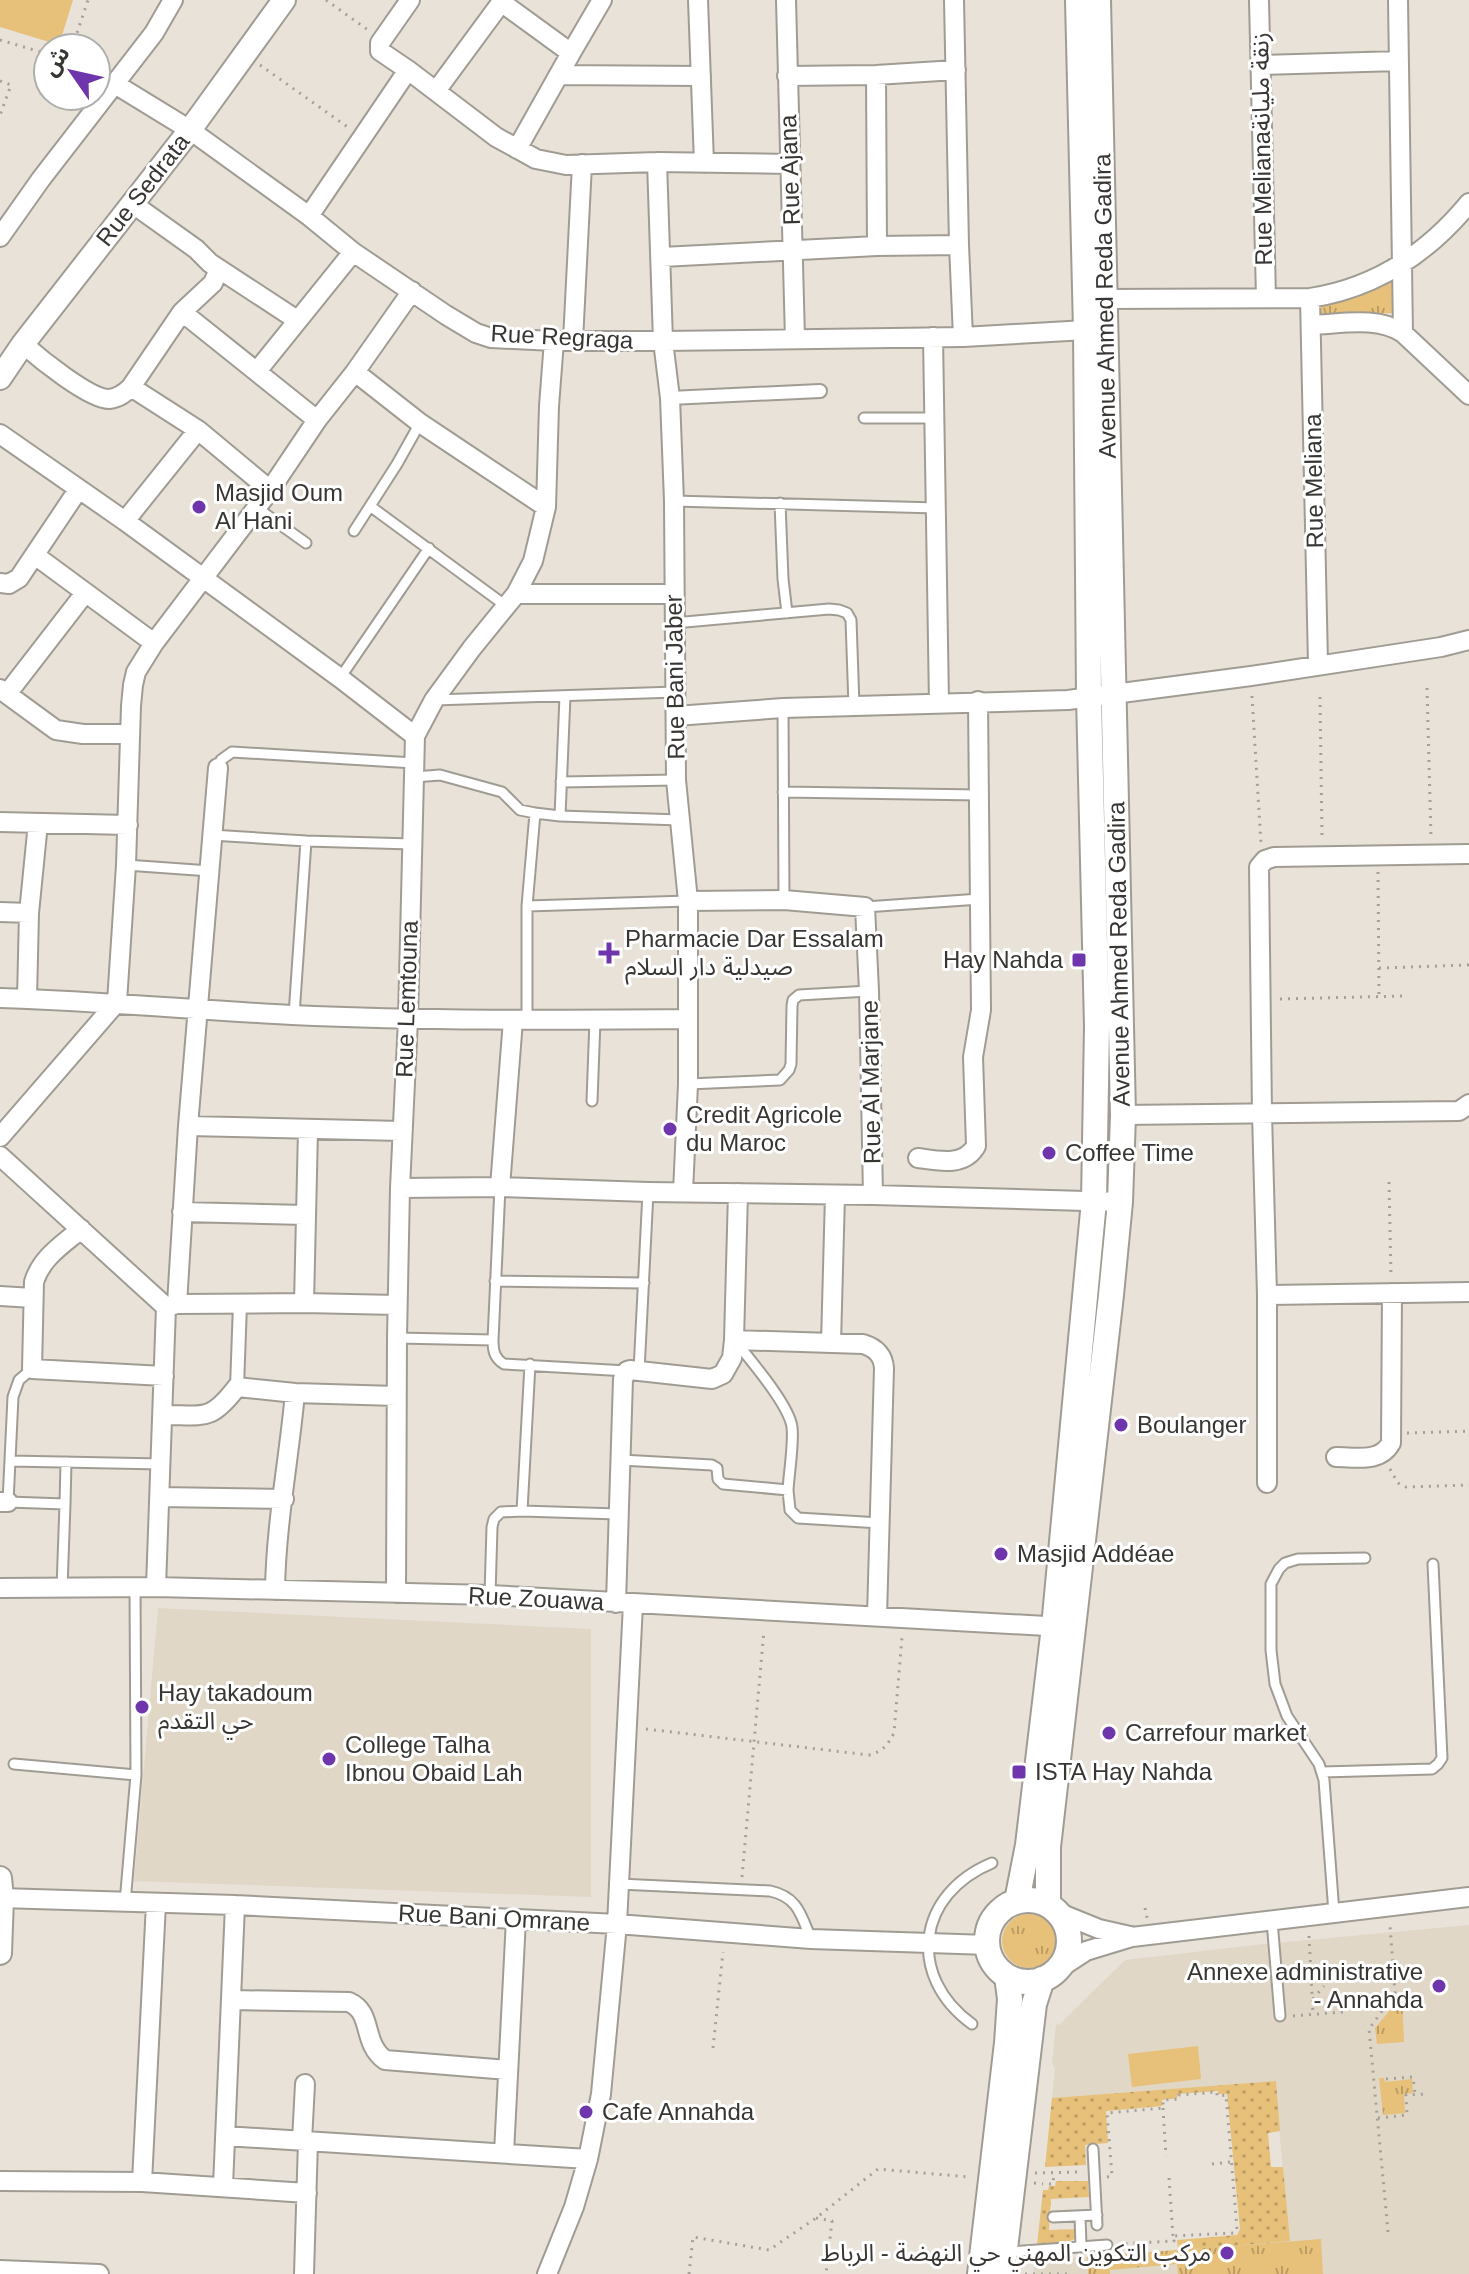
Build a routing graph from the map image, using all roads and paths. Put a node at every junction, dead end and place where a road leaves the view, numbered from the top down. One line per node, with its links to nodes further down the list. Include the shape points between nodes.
1 (88, 0): 16 (path)
2 (173, 0): 32 (street)
3 (265, 0): 17 (street)
4 (284, 0): 17 (street, Rue Sedrata)
5 (326, 0): 19 (path)
6 (410, 0): 19 (street)
7 (602, 0): 21 (street)
8 (698, 0): 29 (street)
9 (786, 0): 30 (street, Rue Ajana)
10 (954, 0): 26 (street)
11 (1078, 0): 60 (main road, Avenue Ahmed Reda Gadira)
12 (1098, 0): 56 (main road, Avenue Ahmed Reda Gadira)
13 (1259, 0): 23 (street, Rue Melianaزنقة مليانة)
14 (1398, 0): 22 (street)
15 (502, 1): 21 (street); 33 (street)
16 (77, 32)
17 (261, 32): 35 (street, Rue Sedrata)
18 (0, 40): 20 (path)
19 (382, 40): 25 (street, via 380,51)
20 (32, 49)
21 (571, 53): 27 (street)
22 (1399, 61): 23 (street); 51 (street)
23 (1261, 65): 54 (street, Rue Melianaزنقة مليانة)
24 (261, 66): 36 (path)
25 (408, 70): 33 (street); 36 (street)
26 (956, 70): 28 (street); 46 (street)
27 (559, 75): 29 (street); 37 (street)
28 (876, 75): 30 (street); 47 (street)
29 (701, 76): 39 (street)
30 (787, 76): 41 (street, Rue Ajana)
31 (0, 81): 34 (path, via 11,85)
32 (115, 84): 35 (street, Rue Regraga); 45 (street)
33 (436, 91): 37 (street)
34 (0, 115)
35 (190, 130): 43 (street, Rue Sedrata); 44 (street, Rue Regraga)
36 (362, 137): 44 (street)
37 (517, 149): 40 (street, via 536,159)
38 (657, 162): 39 (street); 40 (street); 50 (street, Rue Bani Jaber)
39 (704, 163): 41 (street)
40 (582, 164): 66 (street)
41 (790, 164): 48 (street, Rue Ajana)
42 (1469, 203): 51 (street)
43 (133, 204): 52 (street); 68 (street, Rue Sedrata)
44 (309, 216): 49 (street, Rue Regraga)
45 (0, 237)
46 (959, 245): 47 (street); 63 (street)
47 (877, 246): 48 (street)
48 (793, 251): 50 (street); 64 (street, Rue Ajana)
49 (353, 252): 53 (street, Rue Regraga); 58 (street)
50 (662, 257): 67 (street, Rue Bani Jaber)
51 (1403, 264): 55 (street, via 1355,289); 61 (street)
52 (219, 269): 57 (street, via 213,283); 58 (street)
53 (412, 291): 65 (street, Rue Regraga, via 476,333); 70 (street)
54 (1266, 298): 55 (street); 56 (street)
55 (1310, 298): 59 (street, Rue Meliana)
56 (1105, 299): 110 (main road, Avenue Ahmed Reda Gadira)
57 (182, 312): 69 (street); 72 (street)
58 (297, 320): 69 (street)
59 (1311, 325): 61 (street, via 1378,323); 104 (street, Rue Meliana)
60 (1086, 330): 63 (street, Rue Regraga); 112 (main road, Avenue Ahmed Reda Gadira)
61 (1403, 333): 74 (street)
62 (933, 337): 63 (street, Rue Regraga); 64 (street, Rue Regraga); 77 (street)
63 (963, 337)
64 (795, 339): 67 (street, Rue Regraga)
65 (554, 341): 66 (street, Rue Regraga); 87 (street, Rue Lemtouna)
66 (573, 341): 67 (street, Rue Regraga)
67 (663, 341): 75 (street, Rue Bani Jaber)
68 (23, 344): 71 (street, Rue Sedrata); 72 (street, via 99,397 122,396)
69 (257, 371): 78 (street)
70 (355, 372): 78 (street); 79 (street)
71 (0, 378)
72 (131, 387): 80 (street)
73 (820, 391): 75 (street)
74 (1469, 395)
75 (670, 398): 84 (street, Rue Bani Jaber)
76 (864, 418): 77 (lane)
77 (935, 418): 89 (street)
78 (317, 420): 83 (street)
79 (420, 423): 86 (lane); 87 (street)
80 (198, 430): 83 (street); 90 (street)
81 (0, 434): 82 (street)
82 (78, 490): 90 (street); 94 (street)
83 (270, 490): 88 (street)
84 (674, 501): 85 (lane); 98 (street, Rue Bani Jaber)
85 (780, 503): 89 (lane); 100 (lane)
86 (370, 506): 91 (lane); 93 (lane)
87 (546, 507): 99 (street, Rue Lemtouna, via 533,561)
88 (257, 508): 92 (lane); 95 (street)
89 (937, 508): 116 (street)
90 (125, 521): 95 (street)
91 (354, 531)
92 (306, 543)
93 (429, 548): 99 (lane); 105 (lane)
94 (36, 556): 96 (street, via 19,578); 97 (street)
95 (204, 580): 103 (street); 105 (street)
96 (0, 583)
97 (85, 593): 103 (street); 107 (street)
98 (673, 594): 99 (street); 101 (street, Rue Bani Jaber)
99 (512, 600): 114 (street, Rue Lemtouna)
100 (787, 613): 101 (lane); 117 (lane, via 847,613)
101 (674, 623): 109 (street, Rue Bani Jaber)
102 (1469, 640): 104 (street)
103 (154, 643): 120 (street, via 136,672)
104 (1318, 664): 110 (street)
105 (340, 678): 121 (street)
106 (1427, 688): 138 (path)
107 (3, 691): 120 (street, via 56,730)
108 (1252, 691): 141 (path)
109 (676, 692): 111 (lane); 119 (street, Rue Bani Jaber)
110 (1114, 694): 112 (street); 170 (main road, Avenue Ahmed Reda Gadira)
111 (565, 696): 114 (lane); 125 (lane)
112 (1089, 697): 115 (street); 185 (main road, Avenue Ahmed Reda Gadira, via 1097,1026)
113 (1320, 697): 134 (path)
114 (434, 700): 121 (street, Rue Lemtouna)
115 (978, 701): 116 (street); 127 (street)
116 (939, 703): 117 (street)
117 (854, 706): 118 (street)
118 (783, 708): 119 (street); 126 (lane)
119 (676, 716): 124 (street, Rue Bani Jaber)
120 (129, 734): 133 (street)
121 (415, 736): 123 (street, Rue Lemtouna)
122 (218, 768): 123 (lane, via 232,752); 135 (street)
123 (414, 770): 128 (lane, via 502,792 520,810); 137 (street, Rue Lemtouna)
124 (676, 780): 125 (lane); 130 (street, Rue Bani Jaber)
125 (561, 782): 129 (lane)
126 (783, 792): 127 (lane); 145 (lane)
127 (979, 795): 144 (street)
128 (535, 813): 129 (lane); 147 (lane)
129 (560, 816): 130 (lane)
130 (680, 820): 146 (street, Rue Bani Jaber)
131 (0, 822): 132 (street)
132 (38, 823): 133 (street); 150 (street)
133 (128, 825): 142 (street)
134 (1321, 833)
135 (211, 835): 136 (lane); 143 (street)
136 (306, 841): 137 (lane); 161 (lane)
137 (412, 844): 162 (street, Rue Lemtouna)
138 (1431, 854): 139 (street); 140 (street)
139 (1469, 854)
140 (1378, 855): 141 (street, via 1274,857); 152 (path)
141 (1262, 863): 158 (street)
142 (126, 865): 143 (lane); 159 (street)
143 (210, 871): 160 (street)
144 (980, 899): 148 (lane); 176 (street, via 981,1019 973,1057 976,1146 960,1160)
145 (784, 900): 146 (street); 148 (street)
146 (688, 901): 147 (lane); 163 (street, Rue Bani Jaber)
147 (527, 906): 164 (lane)
148 (865, 907): 153 (street, Rue Al Marjane)
149 (0, 912): 150 (street)
150 (29, 913): 157 (street)
151 (1469, 965): 152 (path)
152 (1379, 968): 155 (path)
153 (869, 991): 166 (lane, via 795,997 791,1064 780,1080); 184 (street, Rue Al Marjane)
154 (1402, 996): 155 (path)
155 (1379, 997): 158 (path)
156 (0, 998): 157 (street)
157 (27, 999): 159 (street)
158 (1260, 999): 169 (street)
159 (117, 1002): 160 (street); 174 (street)
160 (199, 1009): 161 (street); 171 (street)
161 (294, 1015): 162 (street)
162 (408, 1019): 164 (street); 173 (street, Rue Lemtouna)
163 (688, 1019): 165 (street); 166 (street, Rue Bani Jaber)
164 (520, 1020): 165 (street); 178 (street)
165 (595, 1020): 167 (lane)
166 (688, 1084): 181 (street, Rue Bani Jaber)
167 (592, 1101)
168 (1466, 1112): 169 (street)
169 (1262, 1114): 170 (street); 194 (street)
170 (1123, 1115): 186 (main road, Avenue Ahmed Reda Gadira)
171 (188, 1126): 172 (street); 187 (street)
172 (308, 1130): 173 (street); 188 (street)
173 (401, 1131): 179 (street, Rue Lemtouna)
174 (0, 1137)
175 (0, 1156): 189 (street)
176 (918, 1158)
177 (1389, 1182): 193 (path)
178 (500, 1187): 179 (street); 180 (street); 190 (lane)
179 (400, 1188): 199 (street, Rue Lemtouna)
180 (648, 1192): 181 (street); 191 (lane)
181 (683, 1192): 182 (street)
182 (738, 1193): 183 (street); 203 (street)
183 (835, 1195): 184 (street); 204 (street)
184 (873, 1195): 185 (street)
185 (1094, 1201): 186 (street); 244 (main road, Avenue Ahmed Reda Gadira)
186 (1120, 1202): 244 (main road, Avenue Ahmed Reda Gadira)
187 (182, 1212): 188 (street); 200 (street)
188 (305, 1215): 197 (street)
189 (81, 1229): 196 (street, via 42,1262); 200 (street)
190 (495, 1281): 191 (lane); 202 (lane)
191 (644, 1283): 207 (lane)
192 (1469, 1292): 193 (street)
193 (1392, 1293): 194 (street); 214 (street)
194 (1267, 1295): 221 (street)
195 (0, 1296): 196 (street)
196 (33, 1298): 206 (street)
197 (304, 1303): 198 (street); 199 (street)
198 (240, 1304): 200 (street); 209 (street)
199 (397, 1305): 201 (street, Rue Lemtouna)
200 (172, 1306): 208 (street)
201 (397, 1338): 202 (lane); 211 (street, Rue Lemtouna)
202 (493, 1340): 205 (lane, via 499,1361)
203 (734, 1340): 204 (street); 207 (street, via 728,1367 718,1378); 223 (lane, via 787,1412 792,1427)
204 (831, 1343): 230 (street, via 872,1347 883,1361)
205 (530, 1364): 207 (lane); 228 (lane)
206 (32, 1369): 208 (street); 218 (lane, via 15,1388)
207 (633, 1371): 217 (street, via 623,1379)
208 (164, 1376): 212 (street)
209 (237, 1387): 210 (street); 212 (street, via 207,1415)
210 (295, 1393): 211 (street); 225 (street)
211 (396, 1396): 238 (street, Rue Lemtouna)
212 (163, 1415): 220 (street)
213 (1469, 1431): 214 (path)
214 (1391, 1434): 215 (street)
215 (1383, 1454): 216 (street); 222 (path, via 1402,1486)
216 (1336, 1457)
217 (621, 1460): 223 (lane, via 712,1465 723,1484); 229 (street)
218 (10, 1461): 219 (lane); 226 (lane)
219 (66, 1462): 220 (lane); 227 (lane)
220 (162, 1464): 224 (street)
221 (1267, 1483)
222 (1469, 1485)
223 (788, 1490): 230 (lane, via 790,1510 798,1518)
224 (160, 1497): 225 (street); 234 (street)
225 (284, 1499): 237 (street)
226 (4, 1502): 227 (lane)
227 (65, 1504): 236 (lane)
228 (522, 1511): 229 (lane); 239 (lane, via 501,1512 494,1519)
229 (618, 1514): 240 (street)
230 (880, 1523): 242 (street)
231 (1365, 1558): 248 (lane, via 1298,1559 1285,1563 1271,1584 1275,1684 1287,1716)
232 (1433, 1564): 248 (lane, via 1442,1758 1432,1769)
233 (135, 1587): 234 (street, Rue Zouawa); 236 (street, Rue Zouawa); 249 (lane)
234 (156, 1587): 237 (street, Rue Zouawa)
235 (0, 1588): 236 (street, Rue Zouawa)
236 (62, 1588)
237 (275, 1590): 238 (street, Rue Zouawa)
238 (396, 1593): 239 (street, Rue Zouawa)
239 (490, 1595): 240 (street, Rue Zouawa)
240 (624, 1604): 241 (street, Rue Zouawa); 245 (street)
241 (765, 1611): 242 (street, Rue Zouawa); 246 (path)
242 (877, 1616): 243 (street, Rue Zouawa)
243 (904, 1618): 244 (street, Rue Zouawa); 246 (path, via 894,1733 887,1746 869,1755)
244 (1063, 1627): 255 (main road, Avenue Ahmed Reda Gadira); 260 (main road, Avenue Ahmed Reda Gadira, via 1048,1847)
245 (627, 1727): 246 (path); 251 (street)
246 (754, 1742): 252 (path)
247 (14, 1764): 249 (lane)
248 (1322, 1772): 261 (lane)
249 (136, 1775): 256 (lane)
250 (992, 1863): 269 (lane, via 953,1887 936,1912)
251 (619, 1884): 252 (lane); 265 (street)
252 (741, 1889): 268 (lane, via 789,1898)
253 (1, 1892): 256 (street, Rue Bani Omrane); 271 (street)
254 (1469, 1897): 259 (street)
255 (1017, 1901): 260 (main road); 270 (main road, via 998,1914)
256 (125, 1903): 257 (street, Rue Bani Omrane)
257 (156, 1903): 258 (street, Rue Bani Omrane); 306 (street)
258 (235, 1905): 263 (street, Rue Bani Omrane); 276 (street)
259 (1389, 1907): 261 (street); 290 (path, via 1395,1993 1369,2029)
260 (1053, 1908): 267 (street); 272 (main road, via 1066,1924 1069,1939 1067,1954)
261 (1334, 1913): 262 (street)
262 (1308, 1916): 264 (street); 275 (path)
263 (516, 1919): 265 (street, Rue Bani Omrane); 283 (street)
264 (1272, 1921): 267 (street); 279 (lane)
265 (617, 1924): 266 (street, Rue Bani Omrane); 297 (street, via 601,2094)
266 (725, 1932): 268 (street, Rue Bani Omrane); 282 (path)
267 (1132, 1937): 272 (street, via 1086,1951)
268 (811, 1939): 269 (street, Rue Bani Omrane)
269 (927, 1942): 270 (street, Rue Bani Omrane); 281 (lane, via 939,1989)
270 (988, 1945): 273 (main road, via 993,1961)
271 (0, 1953)
272 (1051, 1974): 273 (main road, via 1030,1982); 319 (main road, via 1034,2004)
273 (1007, 1976): 326 (main road, via 1007,2043)
274 (1324, 1986): 275 (path)
275 (1313, 1999): 278 (path)
276 (232, 2000): 283 (street, via 349,2002 360,2009 374,2051 385,2060); 292 (street)
277 (1343, 2012): 278 (path)
278 (1313, 2014): 280 (path)
279 (1280, 2016)
280 (1293, 2016)
281 (972, 2024)
282 (713, 2048)
283 (508, 2070): 295 (street)
284 (1386, 2079): 287 (path, via 1413,2077)
285 (305, 2084): 293 (street)
286 (1427, 2094): 287 (path)
287 (1415, 2095): 289 (path, via 1406,2095 1407,2115)
288 (1163, 2108): 296 (path); 298 (path, via 1163,2100 1179,2095 1226,2095); 302 (path, via 1107,2113 1112,2176)
289 (1402, 2116): 290 (path); 291 (path)
290 (1378, 2118): 315 (path)
291 (1402, 2122)
292 (225, 2136): 293 (street); 310 (street)
293 (305, 2141): 295 (street); 311 (street)
294 (1093, 2149): 302 (lane)
295 (504, 2153): 297 (street)
296 (1166, 2156)
297 (588, 2159): 323 (street)
298 (1231, 2162): 299 (path); 316 (path, via 1234,2233)
299 (1212, 2164)
300 (1035, 2173): 301 (path)
301 (1054, 2173): 302 (path); 309 (path)
302 (1095, 2174): 312 (lane, via 1097,2220)
303 (969, 2177): 314 (path, via 878,2169)
304 (1169, 2178): 316 (path)
305 (0, 2181): 306 (street)
306 (142, 2182): 310 (street)
307 (1034, 2183): 308 (path)
308 (1043, 2184)
309 (1049, 2184)
310 (223, 2186): 311 (street)
311 (307, 2193): 322 (street)
312 (1080, 2216): 313 (lane); 318 (lane)
313 (1053, 2217)
314 (816, 2218): 324 (path, via 769,2250 693,2237); 325 (path, via 832,2221)
315 (1388, 2232)
316 (1173, 2236): 317 (path, via 1174,2241)
317 (1107, 2245): 318 (lane)
318 (1081, 2246): 319 (lane)
319 (1003, 2263)
320 (0, 2270): 321 (street)
321 (99, 2274)
322 (304, 2274)
323 (547, 2274)
324 (689, 2274)
325 (826, 2274)
326 (980, 2274)
327 (1025, 2274): 328 (path)
328 (1070, 2274)

